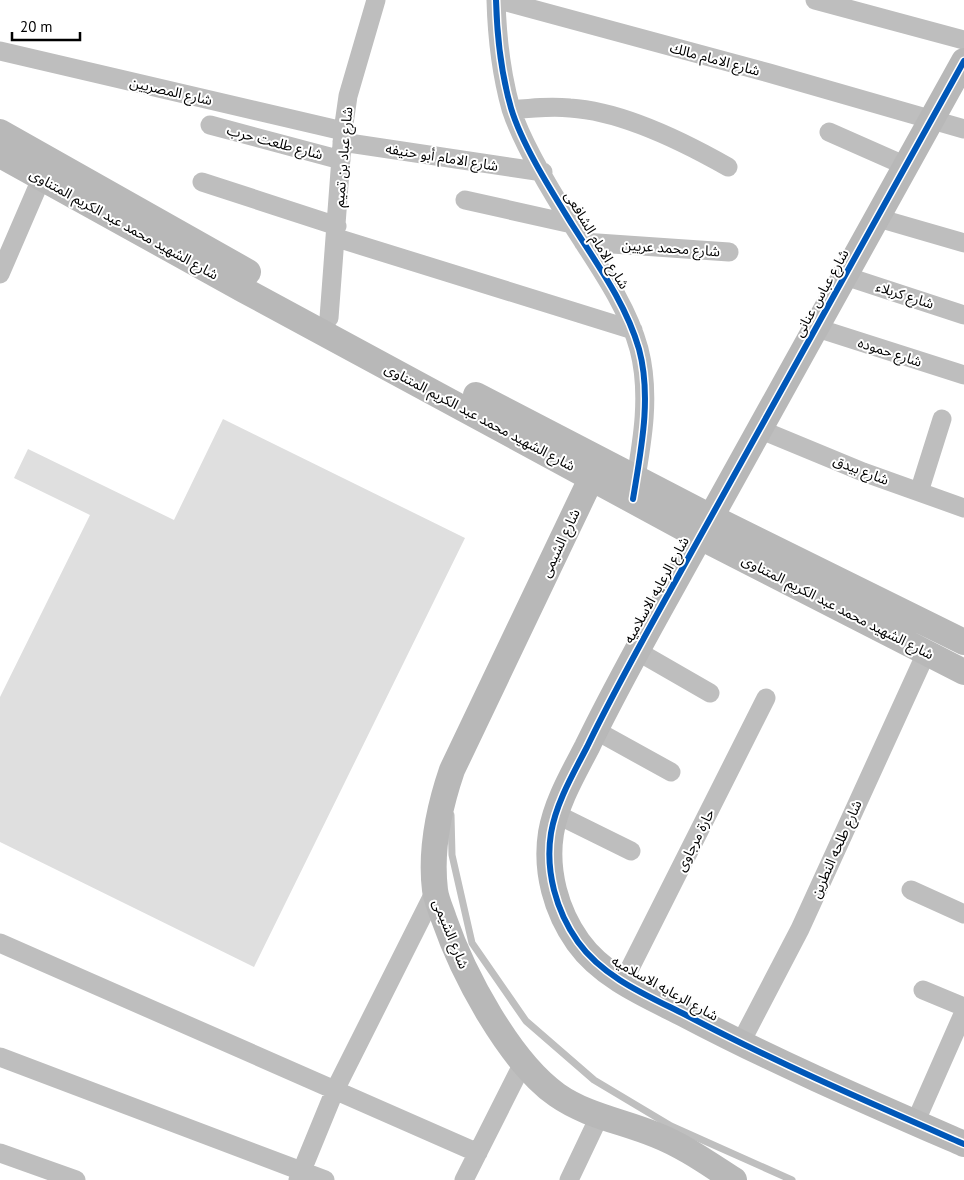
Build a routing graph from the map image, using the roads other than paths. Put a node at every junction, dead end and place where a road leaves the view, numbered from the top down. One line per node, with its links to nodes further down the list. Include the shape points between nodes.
1 (376, 0): 13 (street, شارع عباد بن تميم, via 348,96)
2 (497, 0): 7 (street, شارع الامام الشافعى, via 498,44); 8 (street, شارع الامام مالك)
3 (815, 0): 4 (street)
4 (964, 40)
5 (0, 51): 13 (street, شارع المصريين)
6 (964, 61): 8 (street, شارع عباس عنانى)
7 (512, 110): 16 (street, via 571,108 596,112 656,130); 17 (street, شارع الامام الشافعى, via 523,138)
8 (931, 120): 10 (street, شارع الامام مالك); 15 (street, شارع عباس عنانى)
9 (210, 125): 13 (street, شارع طلعت حرب)
10 (964, 130)
11 (0, 132): 29 (street, شارع الشهيد محمد عبد الكريم المتناوى)
12 (830, 132): 15 (street)
13 (342, 144): 17 (street, شارع الامام أبو حنيفه); 23 (street, شارع عباد بن تميم)
14 (0, 156): 18 (street, شارع الشهيد محمد عبد الكريم المتناوى)
15 (906, 166): 21 (street, شارع عباس عنانى)
16 (728, 167)
17 (543, 172): 22 (street, شارع الامام الشافعى)
18 (41, 179): 27 (street); 29 (street, شارع الشهيد محمد عبد الكريم المتناوى)
19 (202, 182): 23 (street)
20 (465, 200): 22 (street)
21 (878, 218): 25 (street); 28 (street, شارع عباس عنانى)
22 (572, 224): 24 (street, شارع الامام الشافعى)
23 (337, 232): 31 (street, شارع عباد بن تميم); 33 (street)
24 (583, 242): 26 (street, شارع محمد عريين); 33 (street, شارع الامام الشافعى)
25 (964, 243)
26 (729, 252)
27 (0, 274)
28 (845, 276): 30 (street, شارع كربلاء); 32 (street, شارع عباس عنانى)
29 (248, 283): 31 (street, شارع الشهيد محمد عبد الكريم المتناوى); 37 (street, شارع الشهيد محمد عبد الكريم المتناوى)
30 (964, 315)
31 (329, 318): 37 (street, شارع الشهيد محمد عبد الكريم المتناوى)
32 (817, 328): 34 (street, شارع حموده); 36 (street, شارع عباس عنانى)
33 (633, 330): 38 (street, شارع الامام الشافعى, via 645,385 644,420)
34 (964, 375)
35 (942, 419): 39 (street)
36 (758, 429): 39 (street, شارع بيدق); 41 (street, شارع عباس عنانى)
37 (596, 468): 38 (street, شارع الشهيد محمد عبد الكريم المتناوى); 53 (street, شارع الشيمى, via 452,770 438,822)
38 (634, 488): 41 (street, شارع الشهيد محمد عبد الكريم المتناوى)
39 (919, 492): 40 (street, شارع بيدق)
40 (964, 508)
41 (705, 527): 42 (street, شارع الشهيد محمد عبد الكريم المتناوى); 43 (street, شارع الرعايه الاسلاميه); 44 (street, شارع الشهيد محمد عبد الكريم المتناوى)
42 (964, 642)
43 (636, 651): 46 (street); 48 (street, شارع الرعايه الاسلاميه)
44 (926, 651): 45 (street, شارع الشهيد محمد عبد الكريم المتناوى); 60 (street, شارع طلحه النطرين, via 800,930)
45 (964, 672)
46 (710, 693)
47 (766, 698): 56 (street, حارة مرجاوى)
48 (595, 730): 49 (street); 50 (street, شارع الرعايه الاسلاميه)
49 (671, 772)
50 (556, 814): 51 (street); 56 (street, شارع الرعايه الاسلاميه, via 550,864 554,892 564,920 600,966)
51 (631, 851)
52 (912, 890): 54 (street)
53 (434, 891): 62 (street, شارع الشيمى, via 453,945 474,987); 63 (street)
54 (964, 914)
55 (0, 943): 63 (street)
56 (623, 982): 60 (street, شارع الرعايه الاسلاميه)
57 (923, 990): 58 (street)
58 (964, 1007)
59 (964, 1012): 65 (street)
60 (740, 1044): 65 (street, شارع الرعايه الاسلاميه)
61 (0, 1057): 69 (street)
62 (523, 1063): 64 (street, شارع الشيمى, via 557,1095); 68 (street)
63 (335, 1090): 68 (street); 69 (street)
64 (599, 1117): 73 (street); 74 (street, شارع الشيمى, via 657,1135 688,1150)
65 (916, 1123): 66 (street, شارع الرعايه الاسلاميه)
66 (964, 1144)
67 (0, 1153): 70 (street)
68 (478, 1154): 72 (street)
69 (300, 1176): 71 (street)
70 (76, 1180)
71 (325, 1180)
72 (464, 1180)
73 (569, 1180)
74 (734, 1180)

